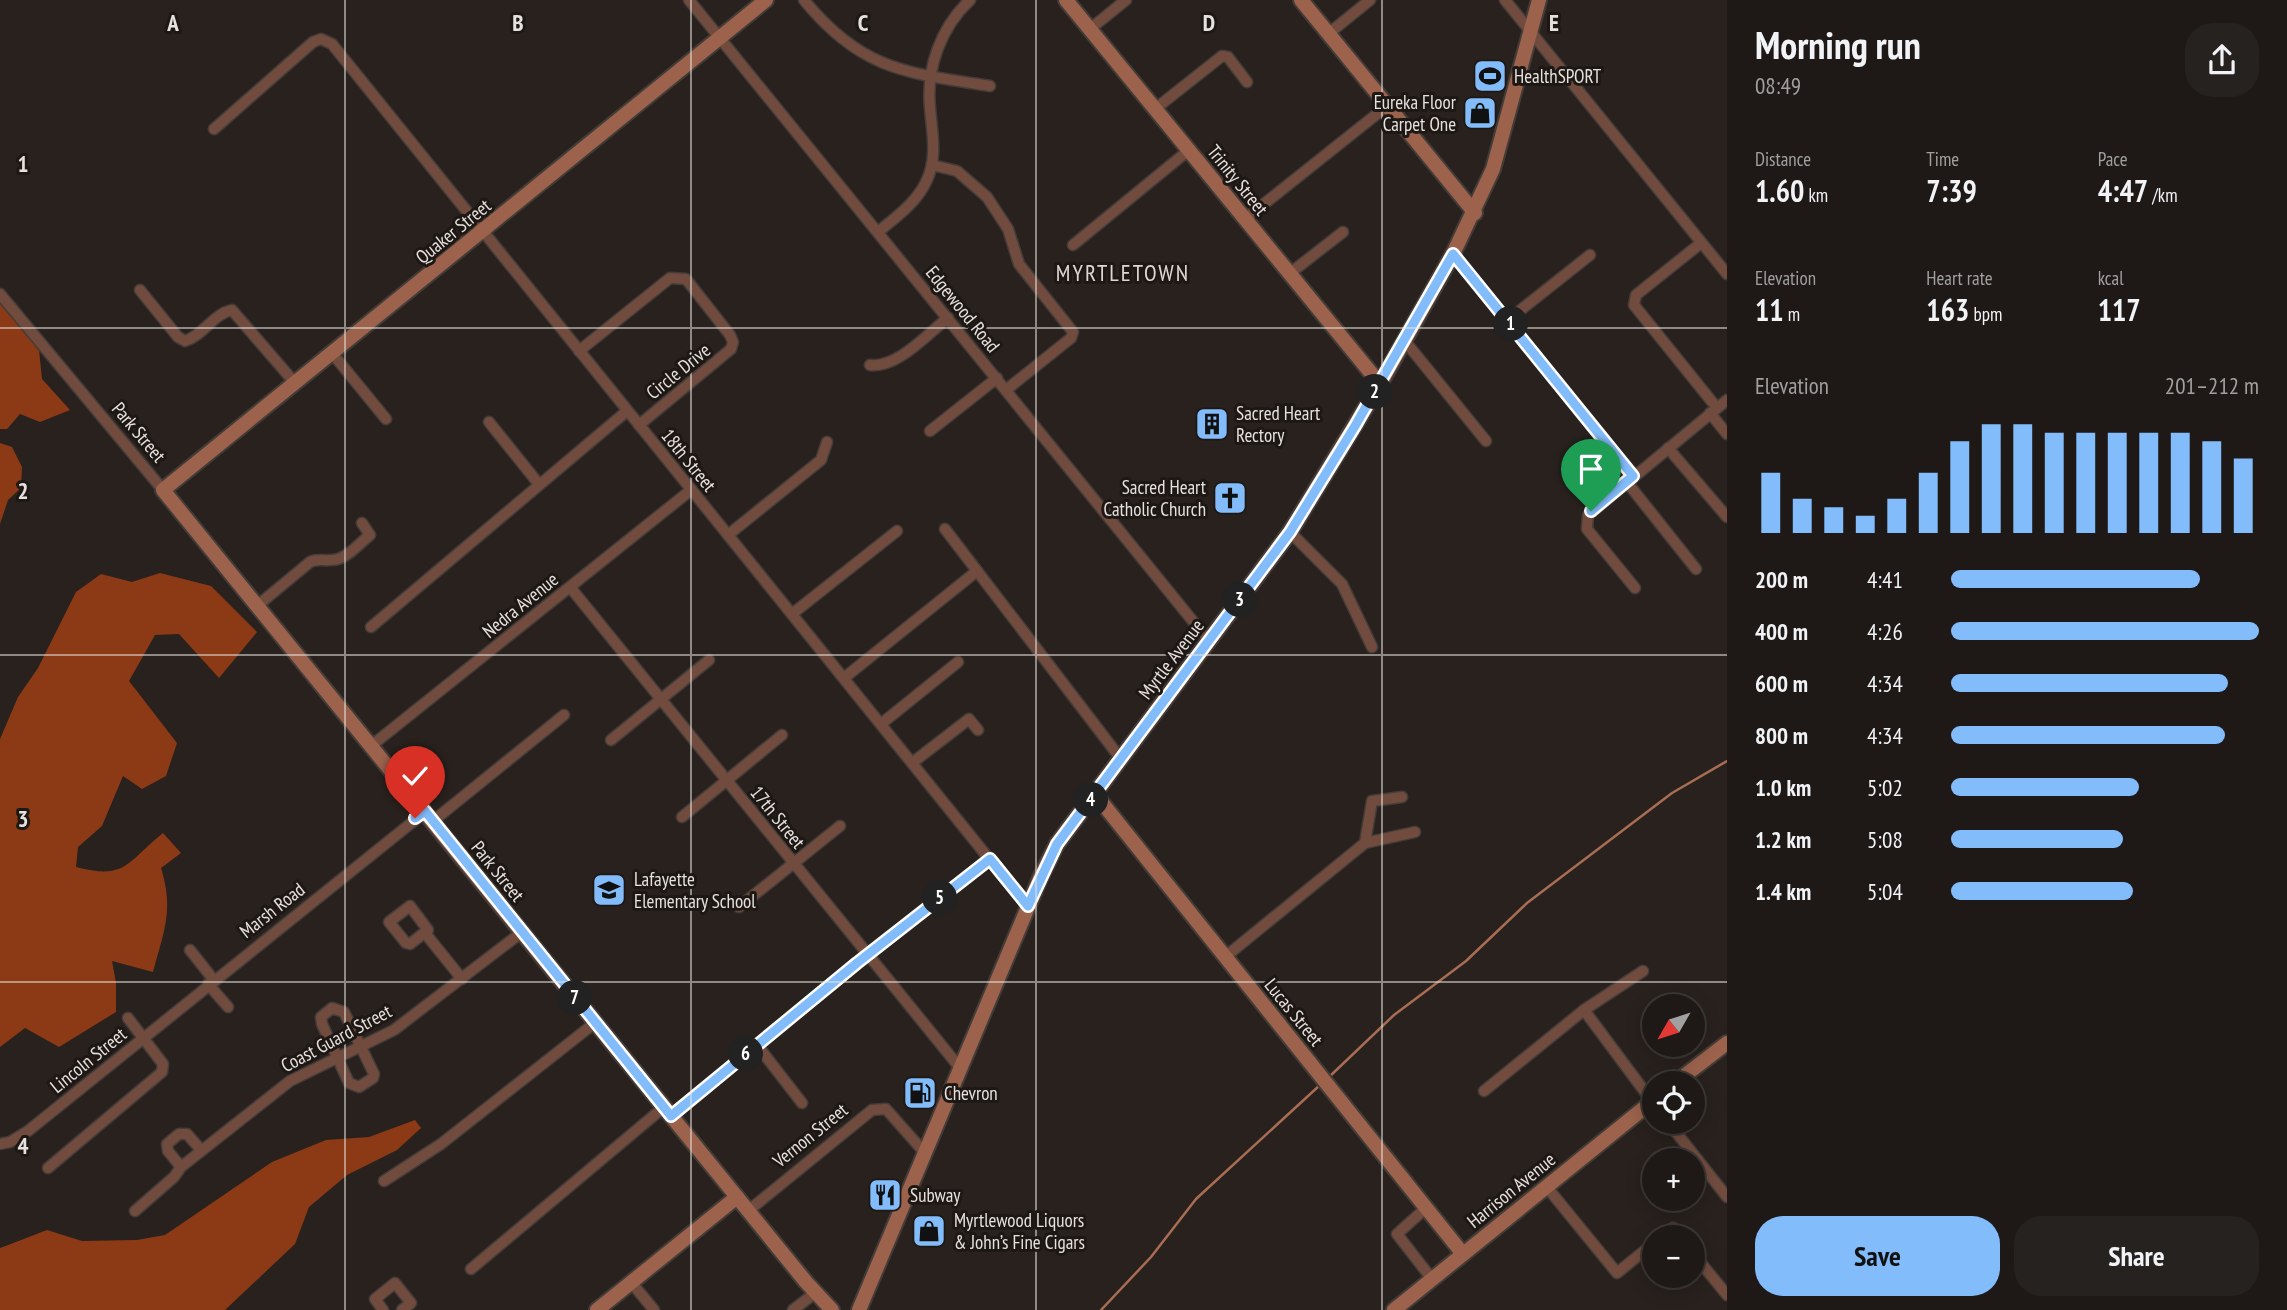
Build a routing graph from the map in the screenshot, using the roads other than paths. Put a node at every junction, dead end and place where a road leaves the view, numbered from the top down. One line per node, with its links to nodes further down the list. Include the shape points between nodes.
1 (690, 0): 14 (street, Edgewood Road)
2 (766, 0): 14 (street, Quaker Street)
3 (804, 0): 15 (street, via 837,37 857,51 886,66)
4 (970, 0): 15 (street, via 946,31)
5 (1066, 0): 11 (street, Trinity Street)
6 (1126, 0): 11 (street)
7 (1301, 0): 13 (street)
8 (1370, 0): 13 (street)
9 (1505, 0): 12 (street)
10 (1539, 0): 12 (street, Myrtle Avenue)
11 (1090, 29): 19 (street, Trinity Street)
12 (1530, 31): 23 (street, Myrtle Avenue, via 1501,145); 28 (street)
13 (1328, 34): 18 (street)
14 (720, 38): 25 (street, Quaker Street); 26 (street, Edgewood Road)
15 (930, 76): 17 (street); 22 (street)
16 (1247, 82): 19 (street, via 1228,57 1222,56)
17 (989, 86)
18 (1387, 106): 23 (street); 24 (street)
19 (1155, 109): 21 (street, Trinity Street)
20 (214, 129): 25 (street, 18th Street, via 321,39 340,52)
21 (1189, 150): 24 (street, Trinity Street); 29 (street)
22 (932, 165): 26 (street, via 915,200); 45 (street, via 957,171 987,197 1008,229 1019,264 1073,335)
23 (1475, 213): 30 (street, Myrtle Avenue)
24 (1245, 219): 32 (street, Trinity Street)
25 (482, 232): 39 (street, 18th Street); 40 (street, Quaker Street)
26 (878, 232): 36 (street, Edgewood Road)
27 (1343, 232): 32 (street)
28 (1701, 243): 33 (street); 48 (street, via 1636,295 1634,305)
29 (1073, 245)
30 (1453, 254): 37 (street); 38 (street, Myrtle Avenue)
31 (1590, 255): 37 (street)
32 (1289, 274): 44 (street, Trinity Street)
33 (1727, 274)
34 (140, 290): 43 (street, via 185,341 232,310)
35 (0, 294): 59 (street, Park Street)
36 (948, 318): 41 (street, via 893,360); 42 (street, Edgewood Road)
37 (1508, 320): 57 (street)
38 (1404, 340): 44 (street, Myrtle Avenue); 54 (street)
39 (579, 351): 47 (street, 18th Street); 51 (street, Circle Drive, via 670,278 686,279 730,335 731,349)
40 (332, 353): 43 (street, Quaker Street); 49 (street)
41 (870, 365)
42 (997, 378): 45 (street, Edgewood Road); 52 (street)
43 (295, 383): 59 (street, Quaker Street)
44 (1380, 384): 65 (street, Myrtle Avenue)
45 (1006, 390): 74 (street, Edgewood Road)
46 (1727, 400): 48 (street)
47 (628, 411): 51 (street, 18th Street); 58 (street)
48 (1714, 411): 53 (street); 56 (street)
49 (386, 419)
50 (489, 422): 58 (street)
51 (639, 425): 60 (street, 18th Street)
52 (930, 431)
53 (1727, 434)
54 (1486, 441)
55 (827, 442): 66 (street, via 821,460)
56 (1668, 448): 57 (street); 61 (street)
57 (1630, 479): 67 (street); 70 (street, via 1588,515 1587,529)
58 (538, 483): 73 (street)
59 (163, 490): 71 (street, Park Street)
60 (691, 490): 66 (street, 18th Street); 69 (street, Nedra Avenue)
61 (1727, 517)
62 (362, 523): 71 (street, via 370,535 357,546 337,559 310,562)
63 (944, 529): 68 (street)
64 (897, 531): 72 (street)
65 (1290, 532): 74 (street, Myrtle Avenue); 75 (street, via 1342,584)
66 (728, 536): 72 (street, 18th Street)
67 (1696, 569)
68 (977, 571): 78 (street); 86 (street)
69 (570, 587): 79 (street, 17th Street); 85 (street, Nedra Avenue)
70 (1635, 588)
71 (257, 607): 85 (street, Park Street)
72 (792, 614): 78 (street, 18th Street)
73 (371, 627)
74 (1209, 641): 86 (street, Myrtle Avenue)
75 (1372, 646)
76 (709, 660): 79 (street)
77 (958, 662): 81 (street)
78 (844, 678): 81 (street, 18th Street)
79 (661, 701): 84 (street); 88 (street, 17th Street)
80 (564, 715): 91 (street)
81 (881, 724): 87 (street, 18th Street)
82 (978, 730): 87 (street, via 969,719)
83 (782, 735): 88 (street)
84 (611, 740)
85 (372, 746): 91 (street, Park Street)
86 (1121, 759): 89 (street, Myrtle Avenue)
87 (912, 763): 96 (street, 18th Street)
88 (726, 780): 92 (street); 97 (street, 17th Street)
89 (1095, 794): 98 (street, Myrtle Avenue, via 1057,844); 104 (street, Lucas Street)
90 (1402, 797): 95 (street, via 1372,801)
91 (429, 816): 100 (street, Park Street); 107 (street, Marsh Road)
92 (682, 817)
93 (840, 826): 97 (street)
94 (1415, 832): 95 (street)
95 (1364, 843): 104 (street)
96 (990, 859): 98 (street, 18th Street); 103 (street)
97 (794, 863): 99 (street); 103 (street, 17th Street)
98 (1028, 906): 117 (street, Myrtle Avenue)
99 (739, 907)
100 (522, 932): 106 (street, Coast Guard Street); 111 (street, Park Street)
101 (425, 933): 106 (street)
102 (190, 950): 107 (street)
103 (868, 955): 114 (street); 117 (street, 17th Street)
104 (1225, 957): 134 (street, Lucas Street)
105 (1643, 971): 109 (street)
106 (462, 979): 115 (street, Coast Guard Street, via 394,1030)
107 (211, 981): 108 (street); 112 (street, Marsh Road)
108 (228, 1007)
109 (1584, 1010): 119 (street); 120 (street)
110 (128, 1018): 112 (street)
111 (596, 1022): 122 (street, Park Street); 130 (street, via 441,1144)
112 (144, 1038): 125 (street, Lincoln Street, via 28,1130); 129 (street, Lincoln Street, via 163,1064 162,1072)
113 (1727, 1043): 118 (street)
114 (757, 1045): 121 (street); 122 (street)
115 (361, 1047): 116 (street, Coast Guard Street); 116 (street, via 374,1074 359,1087 349,1083); 116 (street, via 344,1012 331,1008 321,1017)
116 (337, 1058): 126 (street, Coast Guard Street, via 290,1081)
117 (960, 1068): 127 (street, Myrtle Avenue)
118 (1691, 1071)
119 (1642, 1087)
120 (1484, 1091)
121 (802, 1103)
122 (668, 1111): 133 (street, Park Street); 140 (street)
123 (1642, 1111): 131 (street, Harrison Avenue)
124 (1678, 1134): 132 (street)
125 (0, 1144)
126 (201, 1150): 128 (street, Coast Guard Street); 128 (street, via 187,1134 179,1134 167,1144)
127 (925, 1153): 136 (street, Vernon Street, via 880,1107); 151 (street, Myrtle Avenue)
128 (181, 1167): 135 (street, Coast Guard Street)
129 (48, 1168)
130 (384, 1181)
131 (1546, 1186): 137 (street, via 1617,1273); 138 (street, Harrison Avenue)
132 (1726, 1193)
133 (737, 1197): 136 (street, Park Street); 142 (street)
134 (1427, 1207): 138 (street, Lucas Street); 141 (street, via 1397,1234)
135 (135, 1211)
136 (748, 1211): 143 (street, Park Street)
137 (1642, 1253)
138 (1463, 1254): 141 (street, Harrison Avenue)
139 (1705, 1268): 144 (street)
140 (471, 1269)
141 (1432, 1279): 152 (street, Harrison Avenue)
142 (631, 1282): 147 (street); 148 (street)
143 (815, 1293): 149 (street); 150 (street, Park Street)
144 (1727, 1295)
145 (383, 1310): 146 (street, via 375,1299 395,1283 411,1303)
146 (402, 1310)
147 (597, 1310)
148 (654, 1310)
149 (793, 1310)
150 (832, 1310)
151 (859, 1310)
152 (1394, 1310)

